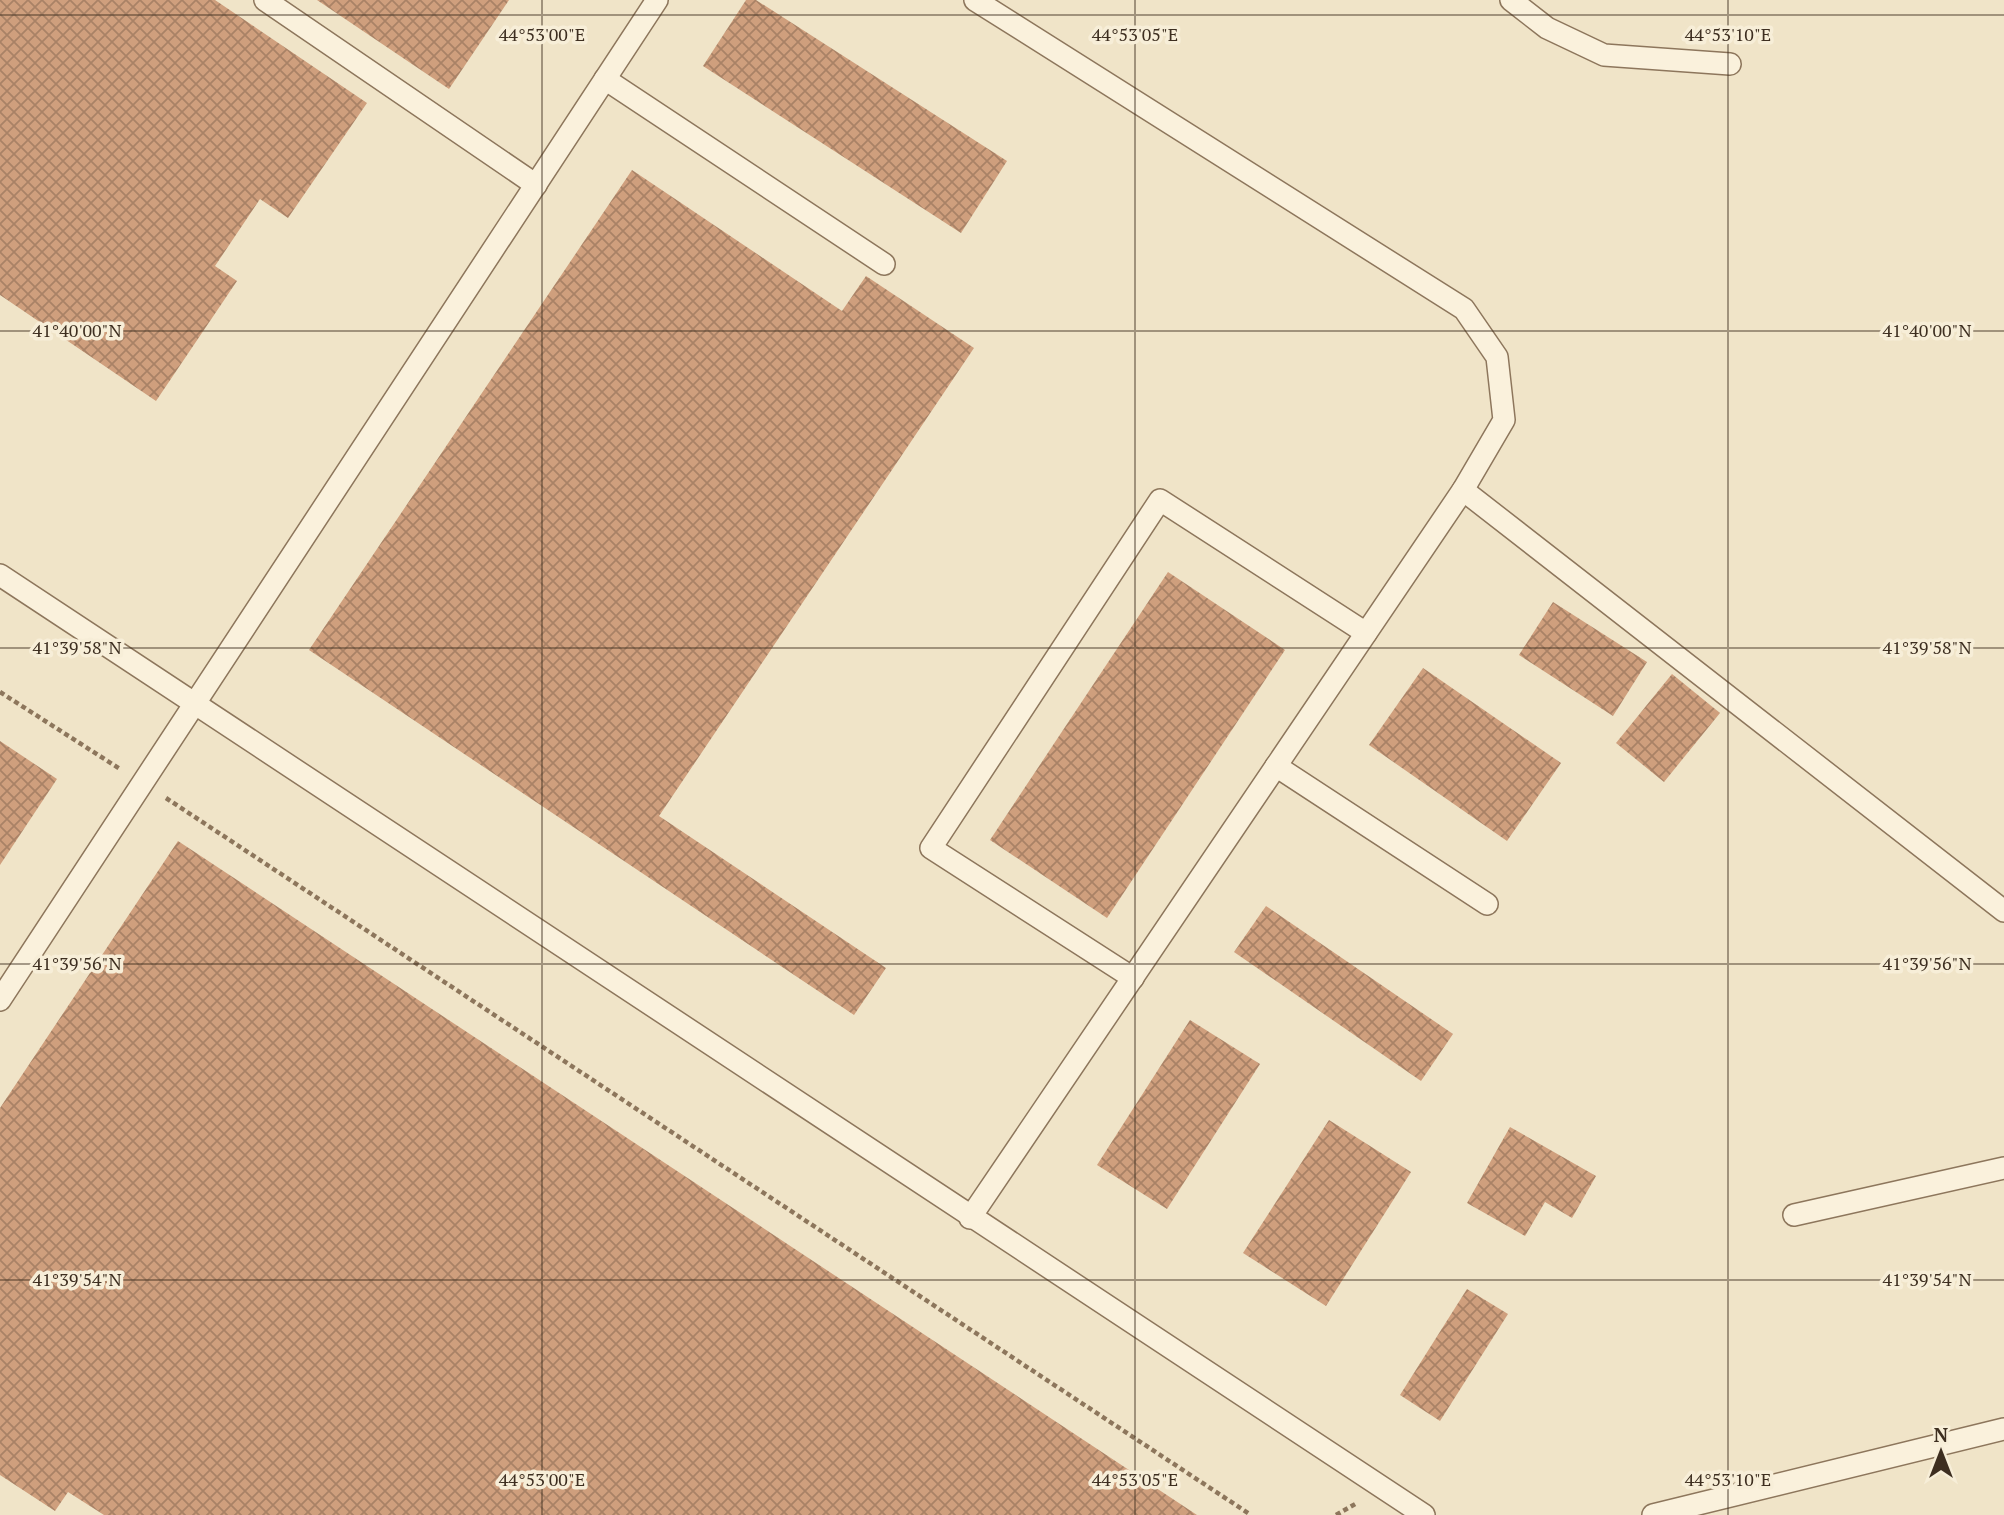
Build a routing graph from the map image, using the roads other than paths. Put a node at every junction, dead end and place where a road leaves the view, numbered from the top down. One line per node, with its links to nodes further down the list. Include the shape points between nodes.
1 (265, 0): 7 (lane)
2 (657, 0): 6 (lane)
3 (975, 0): 9 (lane, via 1464,309 1497,357 1504,420)
4 (1511, 0): 5 (lane, via 1547,27 1604,55)
5 (1730, 64)
6 (605, 79): 7 (lane); 8 (lane)
7 (536, 185): 12 (lane)
8 (884, 264)
9 (1463, 490): 11 (lane); 15 (lane)
10 (0, 575): 12 (lane)
11 (1366, 633): 13 (lane); 16 (lane, via 1160,500 932,848)
12 (194, 704): 17 (lane); 20 (lane)
13 (1276, 765): 14 (lane); 16 (lane)
14 (1487, 904)
15 (2004, 911)
16 (1133, 978): 20 (lane)
17 (0, 1000)
18 (2004, 1168): 19 (lane)
19 (1794, 1215)
20 (970, 1218): 22 (lane)
21 (2004, 1429): 23 (lane)
22 (1423, 1515)
23 (1653, 1515)

